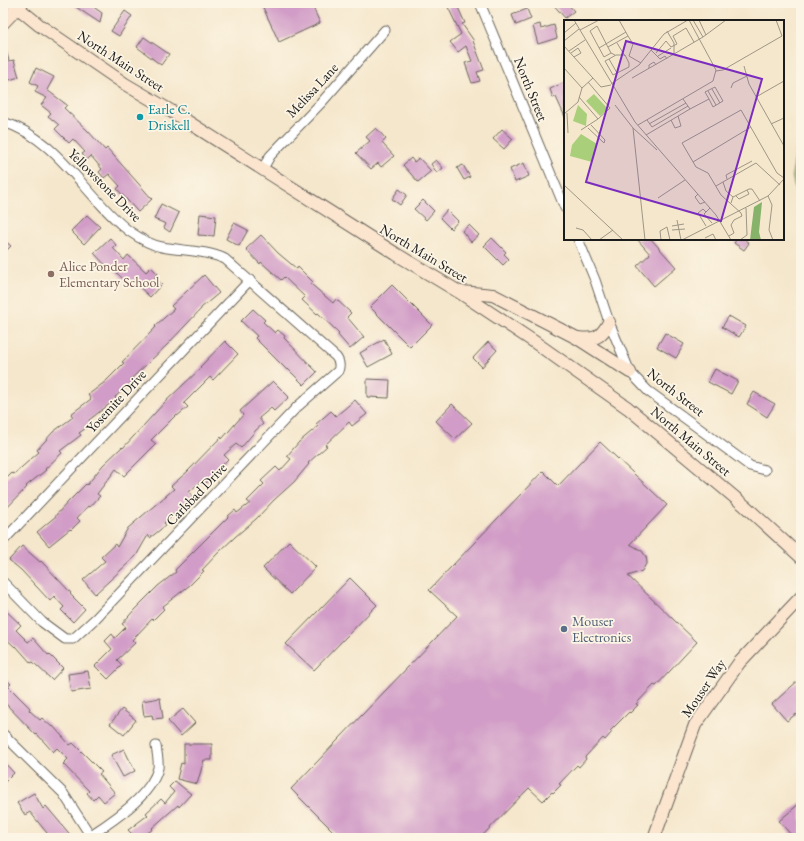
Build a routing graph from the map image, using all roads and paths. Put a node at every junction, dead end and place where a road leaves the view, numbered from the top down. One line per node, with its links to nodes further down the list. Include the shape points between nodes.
1 (480, 3): 7 (street, North Street)
2 (17, 5): 3 (main road); 6 (main road, North Main Street, via 39,25 125,84)
3 (3, 23)
4 (385, 30): 6 (street, Melissa Lane, via 270,156)
5 (3, 122): 9 (street, Yellowstone Drive, via 25,131 45,145 129,231 161,247 213,254 225,259)
6 (262, 170): 10 (main road, North Main Street)
7 (564, 206)
8 (578, 240): 11 (street, North Street)
9 (250, 280): 13 (street, Yellowstone Drive, via 336,357); 16 (street, Yosemite Drive)
10 (459, 292): 12 (main road, via 493,295); 17 (main road, North Main Street, via 628,408 745,506)
11 (609, 322): 12 (main road, via 604,332 597,337); 14 (street, North Street)
12 (577, 338): 14 (main road)
13 (340, 367): 18 (street, Carlsbad Drive, via 73,639 65,639 42,622)
14 (630, 372): 15 (street, North Street, via 648,391 750,466)
15 (765, 470)
16 (3, 541)
17 (801, 557)
18 (3, 582)
19 (801, 597): 23 (main road, Mouser Way, via 739,663 695,725)
20 (4, 736): 22 (street, via 63,793)
21 (156, 746): 22 (street, via 158,767 155,777 127,810)
22 (91, 837)
23 (654, 838)

